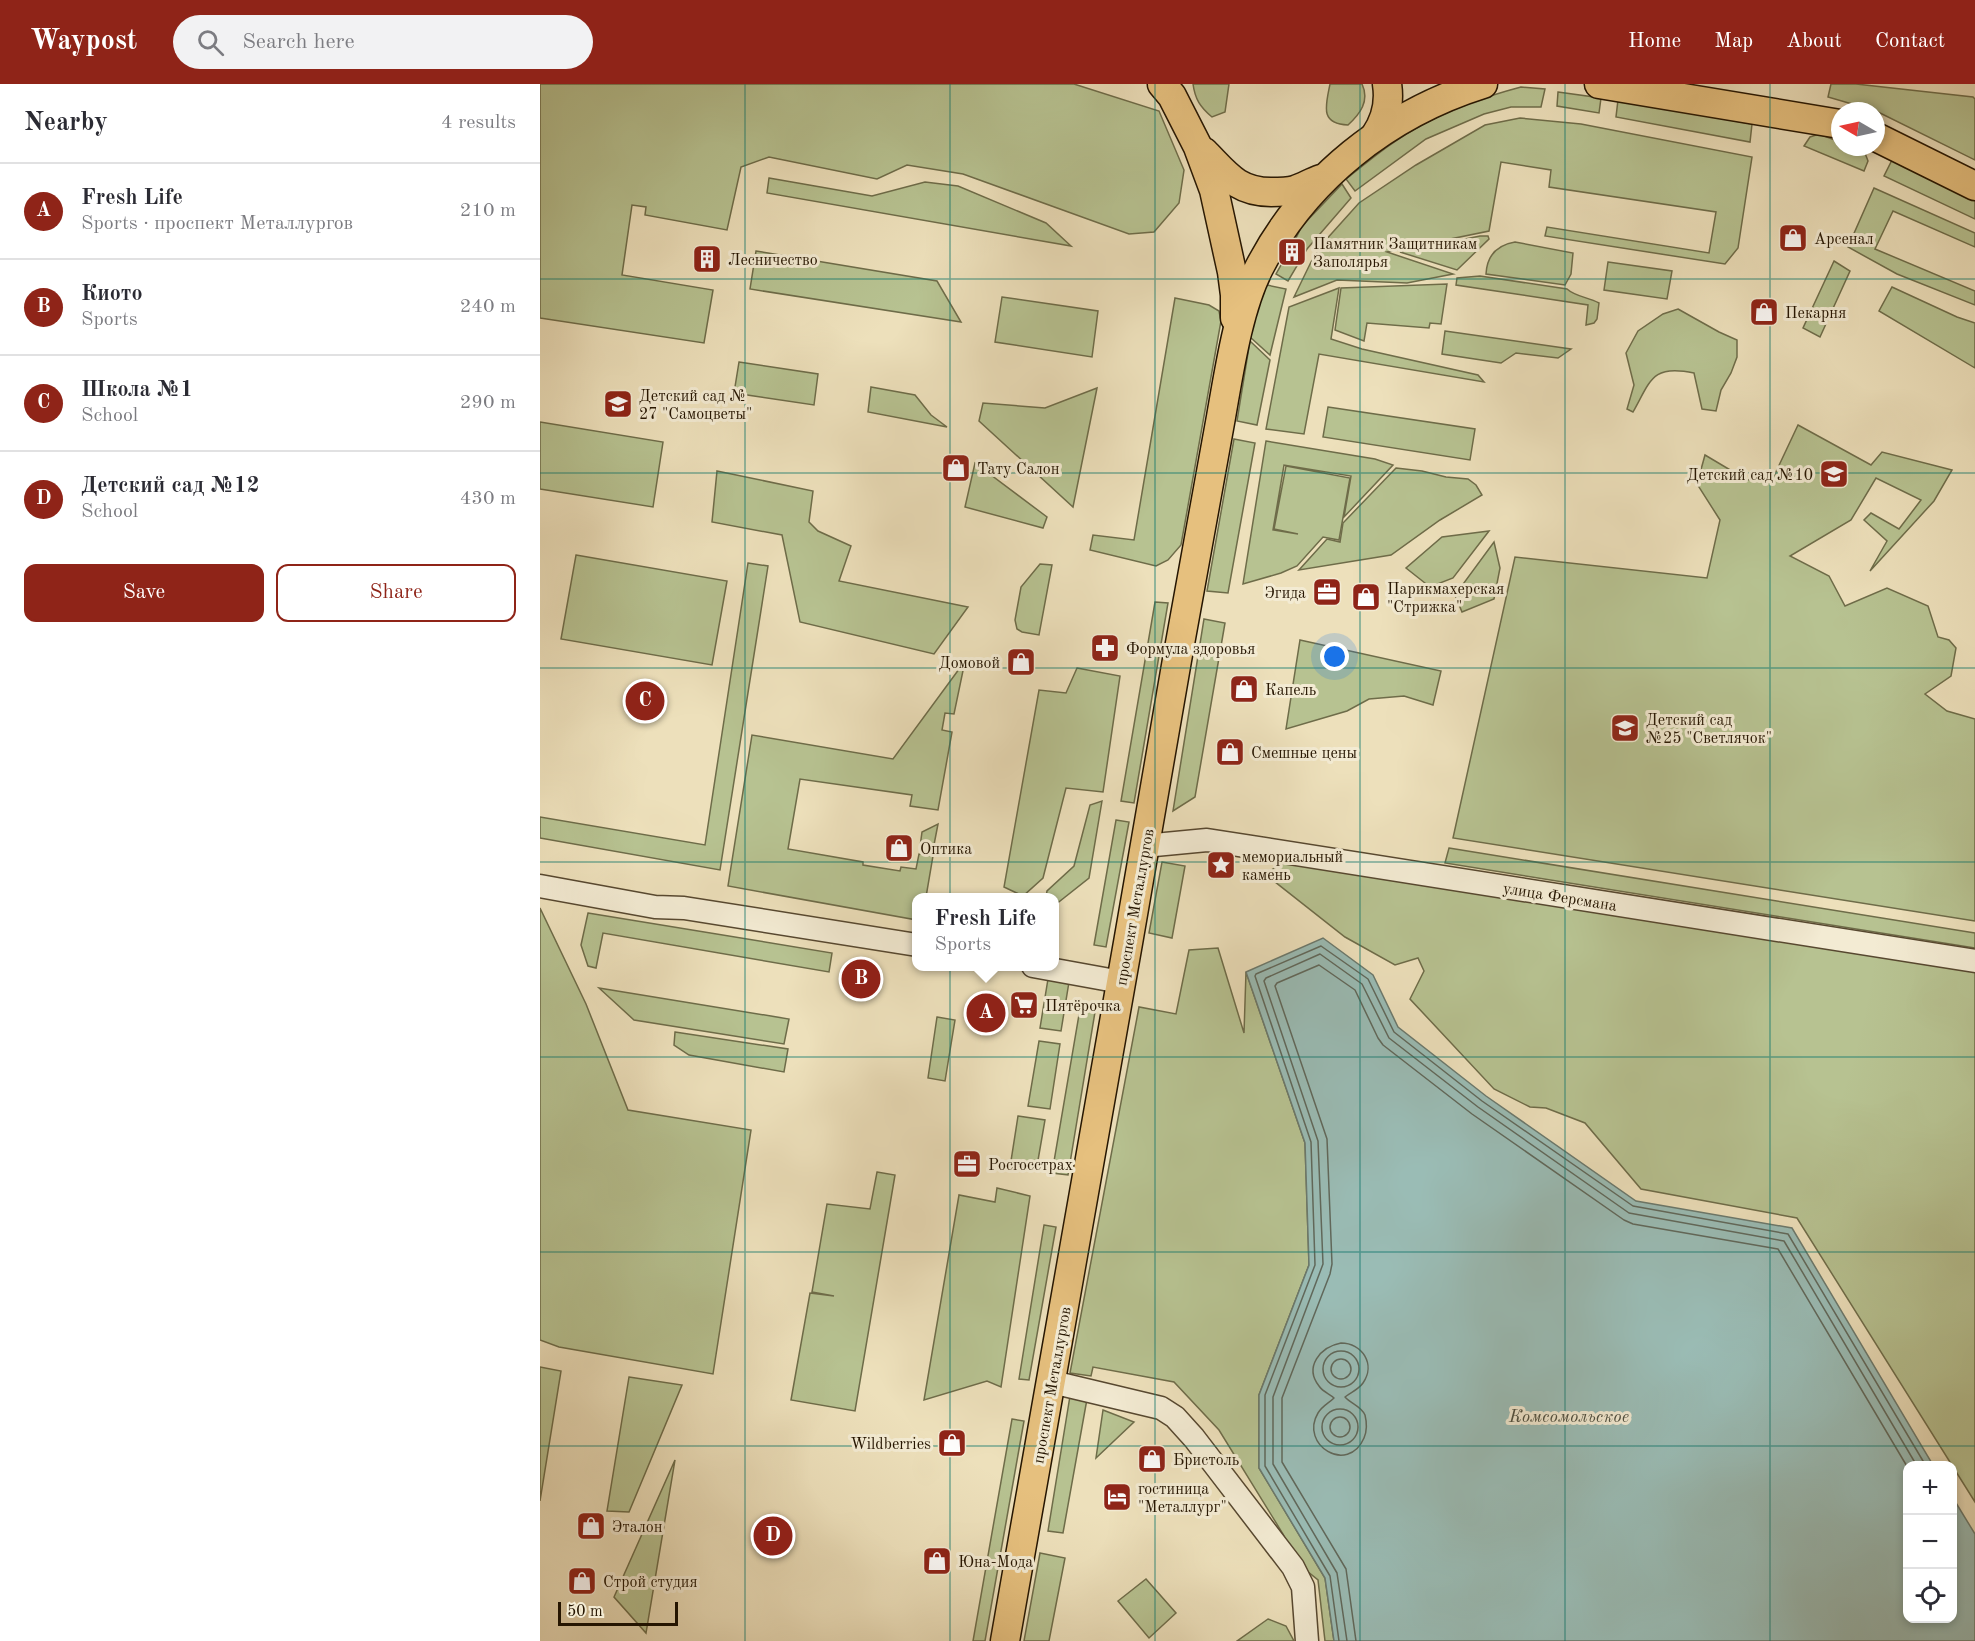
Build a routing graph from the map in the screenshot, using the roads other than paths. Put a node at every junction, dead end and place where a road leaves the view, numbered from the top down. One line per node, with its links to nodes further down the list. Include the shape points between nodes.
1 (1388, 84): 6 (main road, via 1386,116)
2 (1483, 84): 6 (main road, via 1430,106)
3 (1599, 84): 5 (main road)
4 (1169, 88): 8 (main road)
5 (1831, 122)
6 (1376, 136): 9 (main road)
7 (1885, 141): 10 (main road)
8 (1198, 147): 9 (main road, via 1237,184 1249,189 1294,190); 11 (main road, via 1214,190 1232,272)
9 (1323, 179): 11 (main road, via 1301,202 1256,273)
10 (1975, 186)
11 (1234, 350): 12 (main road, проспект Металлургов)
12 (1144, 846): 15 (street, улица Ферсмана, via 1207,840); 17 (main road, проспект Металлургов)
13 (540, 886): 14 (street)
14 (912, 944)
15 (1975, 961)
16 (1059, 971): 17 (street)
17 (1121, 982): 18 (main road, проспект Металлургов)
18 (1052, 1382): 19 (main road, проспект Металлургов); 20 (street, via 1161,1408 1175,1417 1293,1567 1303,1587)
19 (1005, 1641)
20 (1308, 1641)

